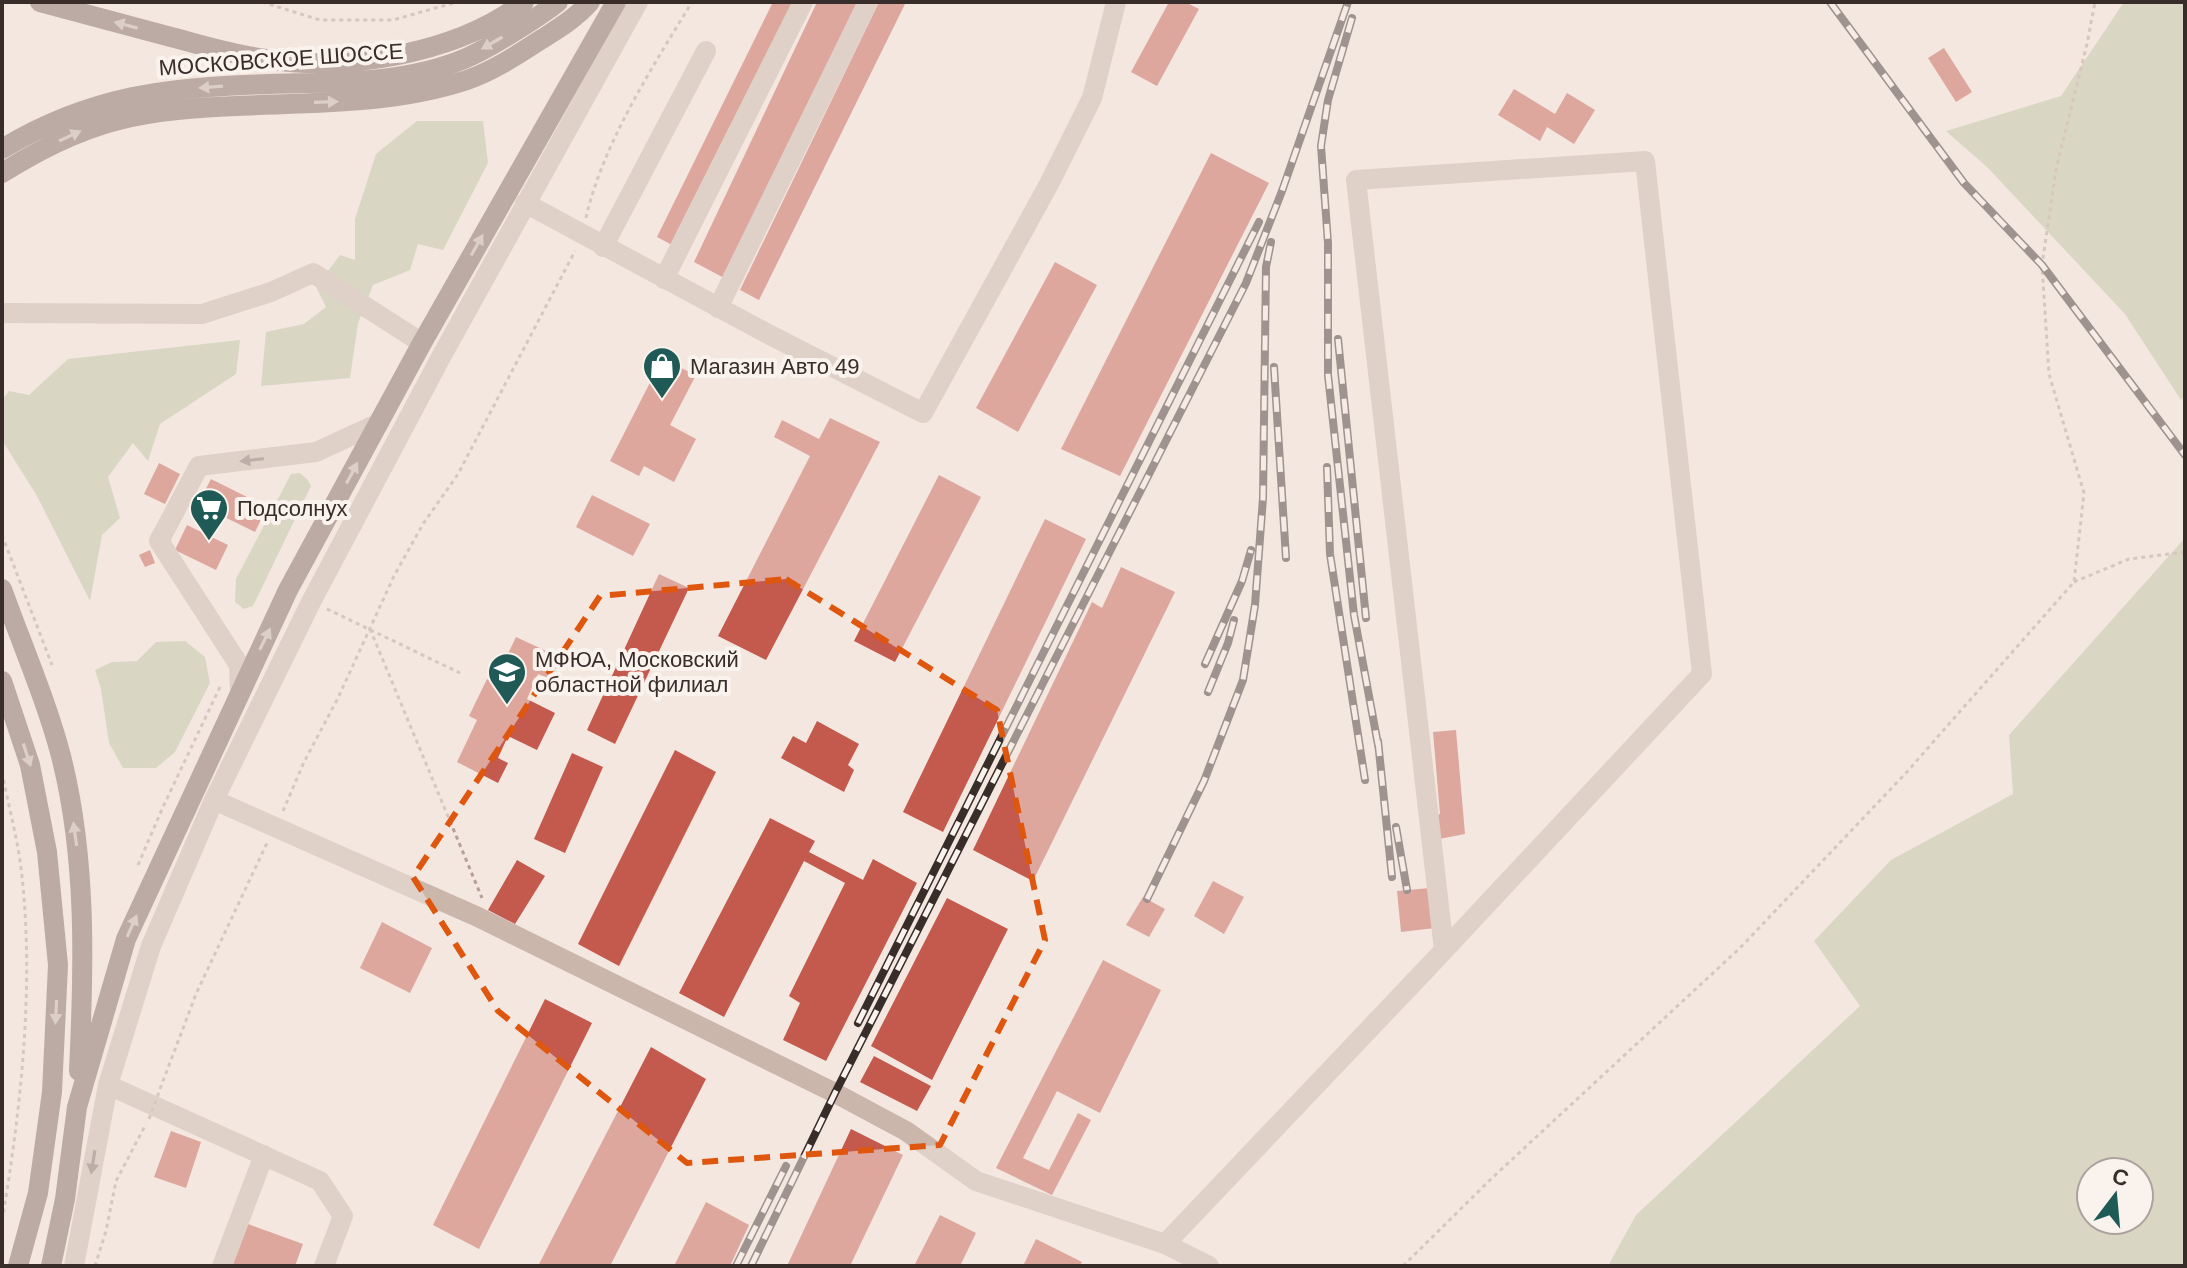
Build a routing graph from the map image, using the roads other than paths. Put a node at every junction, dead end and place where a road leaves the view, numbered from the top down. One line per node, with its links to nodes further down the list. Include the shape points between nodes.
1 (40, 2): 2 (main road, one-way to 1, via 456,39 403,55 348,62 268,60)
2 (524, 2)
3 (558, 2): 11 (main road, МОСКОВСКОЕ ШОССЕ, one-way to 11, via 464,59 406,75 141,94 84,108)
4 (590, 2): 12 (main road, one-way to 4, via 87,129 145,114 351,101 469,79 522,52)
5 (616, 2): 18 (main road, one-way to 5)
6 (638, 2): 13 (street)
7 (803, 2): 15 (street)
8 (868, 2): 16 (street)
9 (1116, 2): 16 (street, via 1092,98 923,413)
10 (706, 51): 14 (street)
11 (2, 149)
12 (2, 173)
13 (525, 203): 14 (street); 23 (street, via 311,602)
14 (603, 247): 15 (street)
15 (664, 279): 16 (street)
16 (718, 308)
17 (2, 313): 18 (street, via 202,314 313,273)
18 (422, 343): 19 (main road)
19 (379, 423): 22 (main road, one-way to 19); 22 (street, one-way to 22, via 316,452 199,466 159,541 239,665)
20 (2, 589): 26 (main road, one-way to 20, via 84,968 76,840 61,755)
21 (2, 681): 29 (main road, one-way to 29, via 30,765 47,852 58,965 50,1106 38,1193)
22 (240, 691): 26 (main road, one-way to 22, via 126,939)
23 (214, 800): 25 (street, via 151,946); 28 (street, via 473,915 847,1099 906,1131 976,1181)
24 (1444, 950): 24 (street, via 1702,674 1645,161 1356,180); 28 (street)
25 (108, 1085): 27 (street); 31 (street, one-way to 31)
26 (77, 1107): 30 (main road)
27 (264, 1155): 32 (street); 33 (street, via 320,1181 343,1216)
28 (1165, 1244): 34 (street)
29 (18, 1266)
30 (51, 1266)
31 (74, 1266)
32 (222, 1266)
33 (324, 1266)
34 (1209, 1266)

